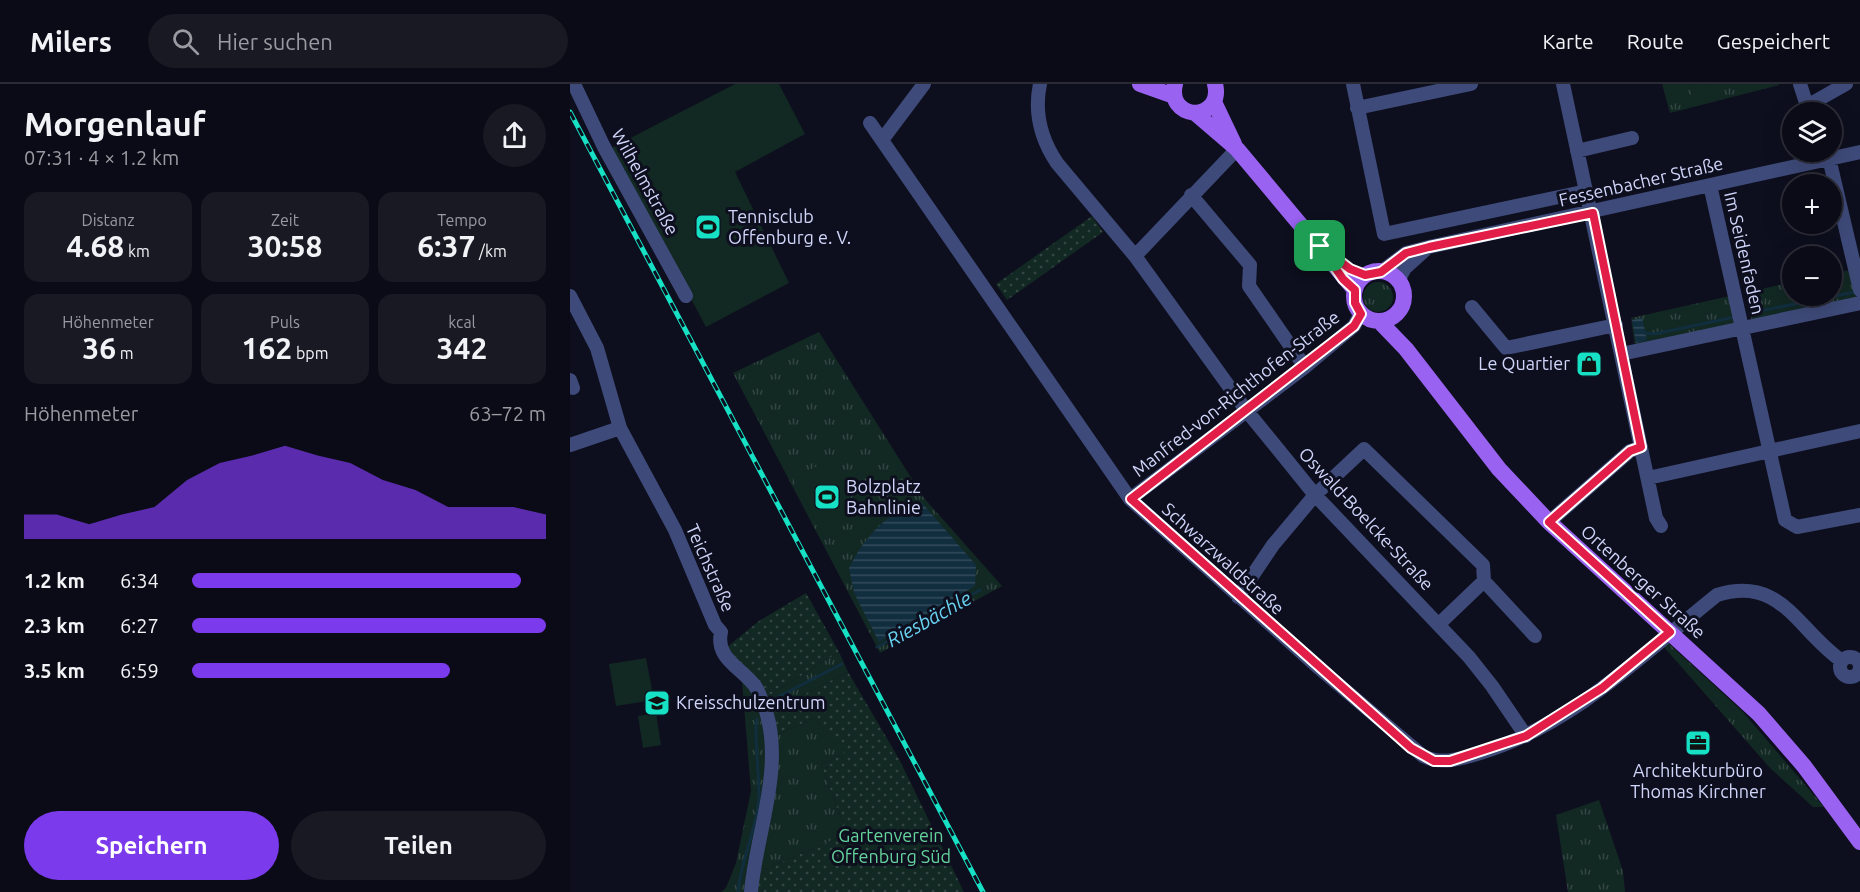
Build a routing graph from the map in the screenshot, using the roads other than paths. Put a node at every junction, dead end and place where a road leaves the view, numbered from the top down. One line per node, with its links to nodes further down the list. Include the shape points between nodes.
1 (574, 84): 37 (street, Wilhelmstraße)
2 (924, 84): 19 (street)
3 (1040, 84): 32 (street, Oswald-Boelcke-Straße, via 1038,112 1049,152)
4 (1140, 84): 11 (main road)
5 (1215, 84): 12 (main road)
6 (1353, 84): 15 (street)
7 (1471, 84): 15 (street)
8 (1563, 84): 21 (street)
9 (1800, 84): 13 (street)
10 (1846, 84): 14 (street)
11 (1174, 90): 16 (main road, via 1182,109)
12 (1214, 102): 16 (main road, via 1207,110); 20 (main road)
13 (1806, 102)
14 (1820, 102)
15 (1358, 108): 27 (street, via 1384,234)
16 (1195, 113): 20 (main road)
17 (870, 123): 19 (street, Schwarzwaldstraße)
18 (1632, 138): 21 (street)
19 (882, 140): 57 (street, Schwarzwaldstraße)
20 (1237, 149): 28 (street); 30 (main road)
21 (1577, 151): 27 (street)
22 (1860, 152): 23 (street, Fessenbacher Straße)
23 (1842, 154)
24 (1802, 162): 26 (street, Fessenbacher Straße)
25 (1828, 162): 36 (street)
26 (1710, 185): 29 (street, Fessenbacher Straße); 45 (street, Im Seidenfaden)
27 (1587, 191): 29 (street)
28 (1191, 195): 32 (street); 48 (street, via 1250,266 1249,286)
29 (1593, 213): 31 (street, Fessenbacher Straße); 44 (street)
30 (1320, 246): 33 (main road, via 1350,269); 35 (main road)
31 (1429, 247): 33 (street, Fessenbacher Straße, via 1406,253); 34 (street, Fessenbacher Straße, via 1405,268)
32 (1135, 256): 49 (street, Oswald-Boelcke-Straße)
33 (1373, 273): 34 (main road); 35 (main road)
34 (1398, 281): 41 (main road, via 1403,299)
35 (1355, 290): 42 (main road, via 1355,303)
36 (1860, 290)
37 (686, 296)
38 (1860, 303): 45 (street, Im Seidenfaden)
39 (572, 305): 50 (street, Teichstraße, via 597,348)
40 (1472, 307): 44 (street, via 1506,348)
41 (1397, 313): 43 (main road); 46 (main road, Ortenberger Straße)
42 (1361, 314): 43 (main road); 48 (street, Manfred-von-Richthofen-Straße, via 1354,326)
43 (1379, 321): 46 (main road, Ortenberger Straße)
44 (1616, 325): 47 (street)
45 (1743, 328): 47 (street, Im Seidenfaden); 54 (street)
46 (1404, 347): 59 (main road, Ortenberger Straße, via 1499,470)
47 (1621, 354): 53 (street)
48 (1305, 367): 49 (street, Manfred-von-Richthofen-Straße)
49 (1246, 410): 56 (street, Oswald-Boelcke-Straße); 57 (street, Manfred-von-Richthofen-Straße)
50 (620, 428): 52 (street); 69 (street, Teichstraße, via 675,530 721,632 720,647 725,657 756,687 766,713 771,760 769,803 756,852)
51 (1860, 431): 54 (street)
52 (570, 445)
53 (1641, 447): 55 (street); 59 (street, via 1630,451)
54 (1769, 451): 55 (street); 58 (street, via 1782,512 1790,526)
55 (1648, 478): 60 (street)
56 (1315, 495): 61 (street, via 1364,449 1483,565); 62 (street); 63 (street, Oswald-Boelcke-Straße)
57 (1131, 499): 62 (street, Schwarzwaldstraße)
58 (1860, 514)
59 (1549, 522): 64 (main road, Ortenberger Straße)
60 (1661, 526)
61 (1484, 581): 63 (street); 65 (street)
62 (1238, 597): 67 (street, Schwarzwaldstraße, via 1423,756 1450,761)
63 (1439, 624): 67 (street, Oswald-Boelcke-Straße, via 1492,686)
64 (1670, 632): 66 (street, Schwarzwaldstraße, via 1717,595 1732,590 1761,592 1777,599); 67 (street, Schwarzwaldstraße, via 1602,688); 68 (main road, Ortenberger Straße, via 1759,714 1804,766)
65 (1535, 636)
66 (1842, 661)
67 (1526, 736)
68 (1860, 842)
69 (751, 892)

